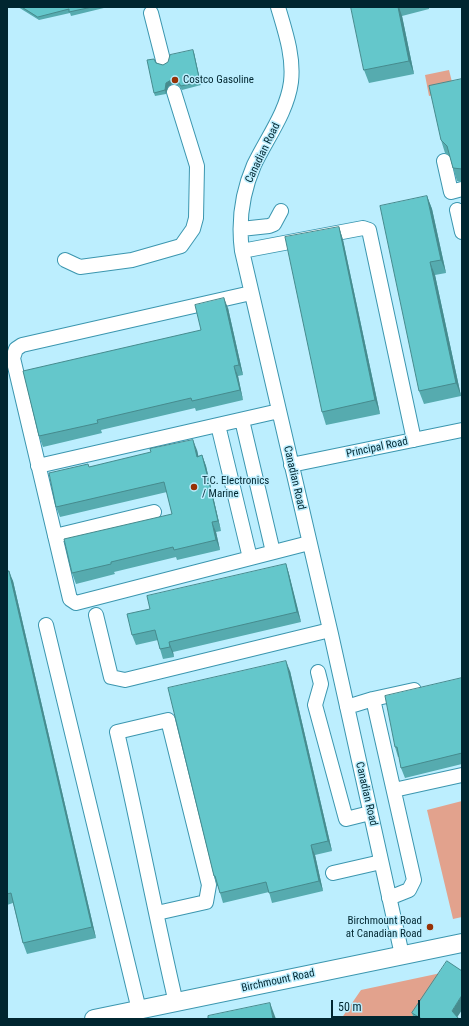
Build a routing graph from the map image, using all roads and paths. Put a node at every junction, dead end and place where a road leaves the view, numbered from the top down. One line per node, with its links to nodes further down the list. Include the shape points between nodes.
1 (278, 7): 9 (street, Canadian Road, via 291,62 291,82 282,112 254,165 247,184)
2 (151, 13): 3 (street)
3 (163, 60)
4 (174, 92): 12 (street, via 197,166 196,218 193,229 181,246 132,260 80,267)
5 (444, 161): 6 (street, via 451,192)
6 (462, 189)
7 (457, 210): 10 (street)
8 (281, 211): 9 (street, via 274,224)
9 (241, 229): 11 (street, Canadian Road)
10 (462, 232)
11 (242, 251): 13 (street, Canadian Road); 18 (street, via 363,228 369,230)
12 (65, 260)
13 (251, 293): 14 (street, Canadian Road); 20 (street, via 16,349 13,358)
14 (279, 411): 15 (street); 19 (street, Canadian Road)
15 (242, 420): 16 (street); 24 (street)
16 (218, 425): 20 (street); 25 (street)
17 (462, 430): 18 (street, Principal Road)
18 (414, 440): 19 (street, Principal Road)
19 (291, 465): 23 (street, Canadian Road)
20 (38, 466): 22 (street)
21 (154, 512): 22 (street)
22 (55, 536): 25 (street, via 70,598 76,603)
23 (309, 543): 24 (street); 28 (street, Canadian Road)
24 (273, 552): 25 (street)
25 (250, 558)
26 (96, 615): 28 (street, via 111,677 125,680)
27 (46, 625): 43 (street)
28 (330, 630): 32 (street, Canadian Road)
29 (318, 672): 35 (street, via 321,684 315,705 346,819)
30 (425, 687): 31 (street)
31 (373, 699): 32 (street); 34 (street)
32 (347, 707): 35 (street, Canadian Road)
33 (462, 775): 34 (street)
34 (394, 790): 38 (street, via 414,880 409,890)
35 (370, 813): 36 (street, Canadian Road)
36 (381, 862): 37 (street); 38 (street, Canadian Road)
37 (334, 873)
38 (390, 898): 41 (street, Canadian Road)
39 (156, 913): 39 (street, via 117,732 168,720 209,885 206,902); 42 (street)
40 (462, 943): 41 (main road, Birchmount Road)
41 (402, 955): 42 (main road, Birchmount Road)
42 (176, 1003): 43 (main road, Birchmount Road)
43 (139, 1010): 44 (main road, Birchmount Road)
44 (94, 1019)

